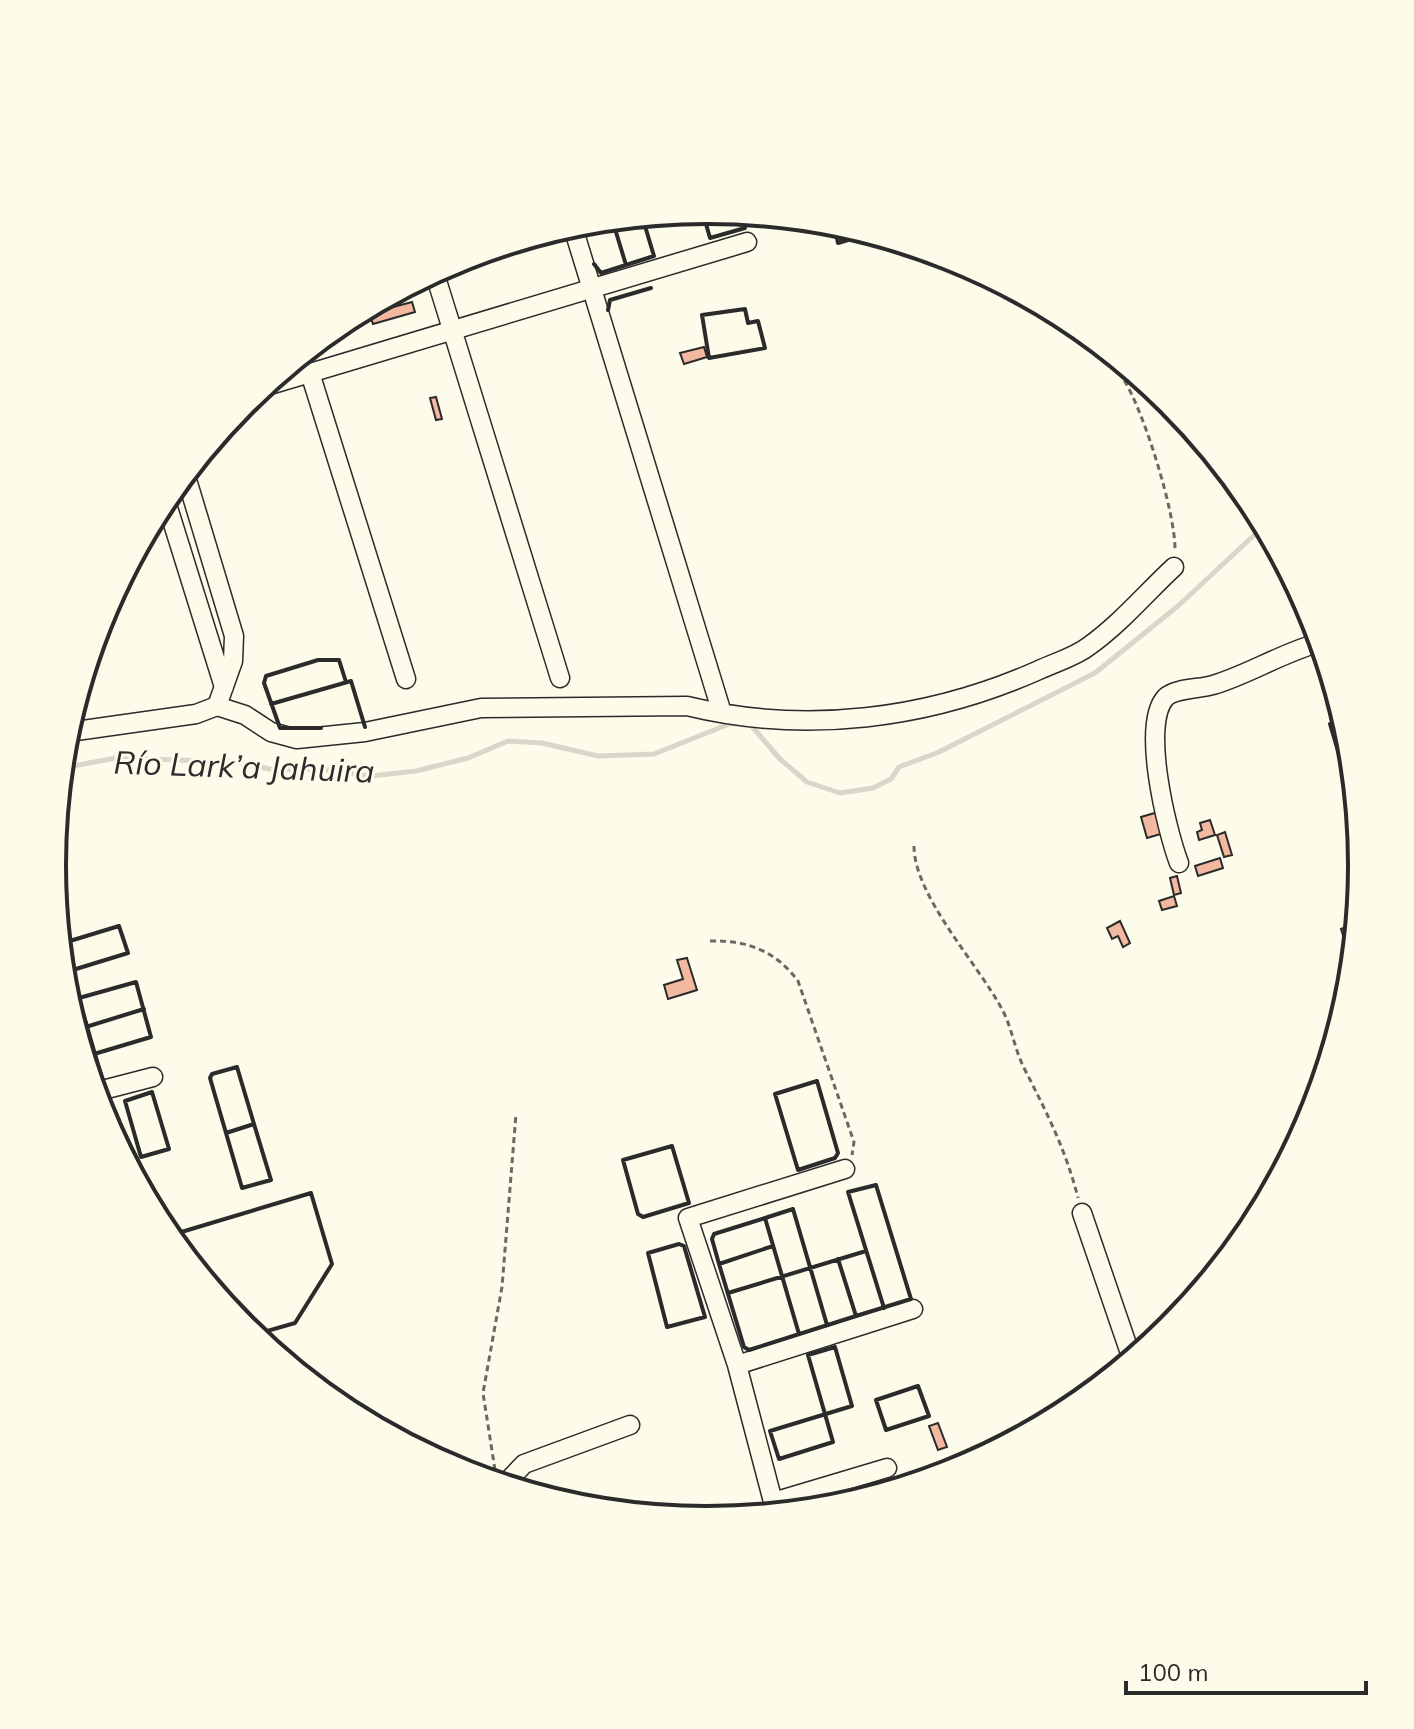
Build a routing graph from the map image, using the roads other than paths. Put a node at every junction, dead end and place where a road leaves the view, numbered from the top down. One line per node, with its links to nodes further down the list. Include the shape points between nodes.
1 (576, 237): 4 (street)
2 (747, 242): 4 (street)
3 (438, 283): 5 (street)
4 (592, 288): 5 (street); 16 (street)
5 (452, 331): 6 (street); 12 (street)
6 (310, 373): 7 (street); 13 (street)
7 (288, 380)
8 (189, 487): 14 (street, via 234,636)
9 (170, 514): 14 (street)
10 (1174, 567): 16 (street, via 1087,648 944,704 830,721)
11 (1309, 646): 18 (street, via 1223,682 1165,698 1155,745)
12 (560, 678)
13 (406, 679)
14 (224, 687): 15 (street)
15 (217, 706): 16 (street, via 297,739 365,732 481,708 687,706); 17 (street, via 196,714)
16 (722, 713)
17 (81, 727)
18 (1179, 863)
19 (153, 1077): 20 (street)
20 (107, 1089)
21 (845, 1169): 25 (street, via 688,1218)
22 (1082, 1213): 24 (street)
23 (913, 1309): 25 (street)
24 (1128, 1348)
25 (737, 1365): 30 (street)
26 (630, 1425): 28 (street, via 524,1464)
27 (887, 1468): 29 (street)
28 (513, 1475)
29 (797, 1499)
30 (773, 1502)

